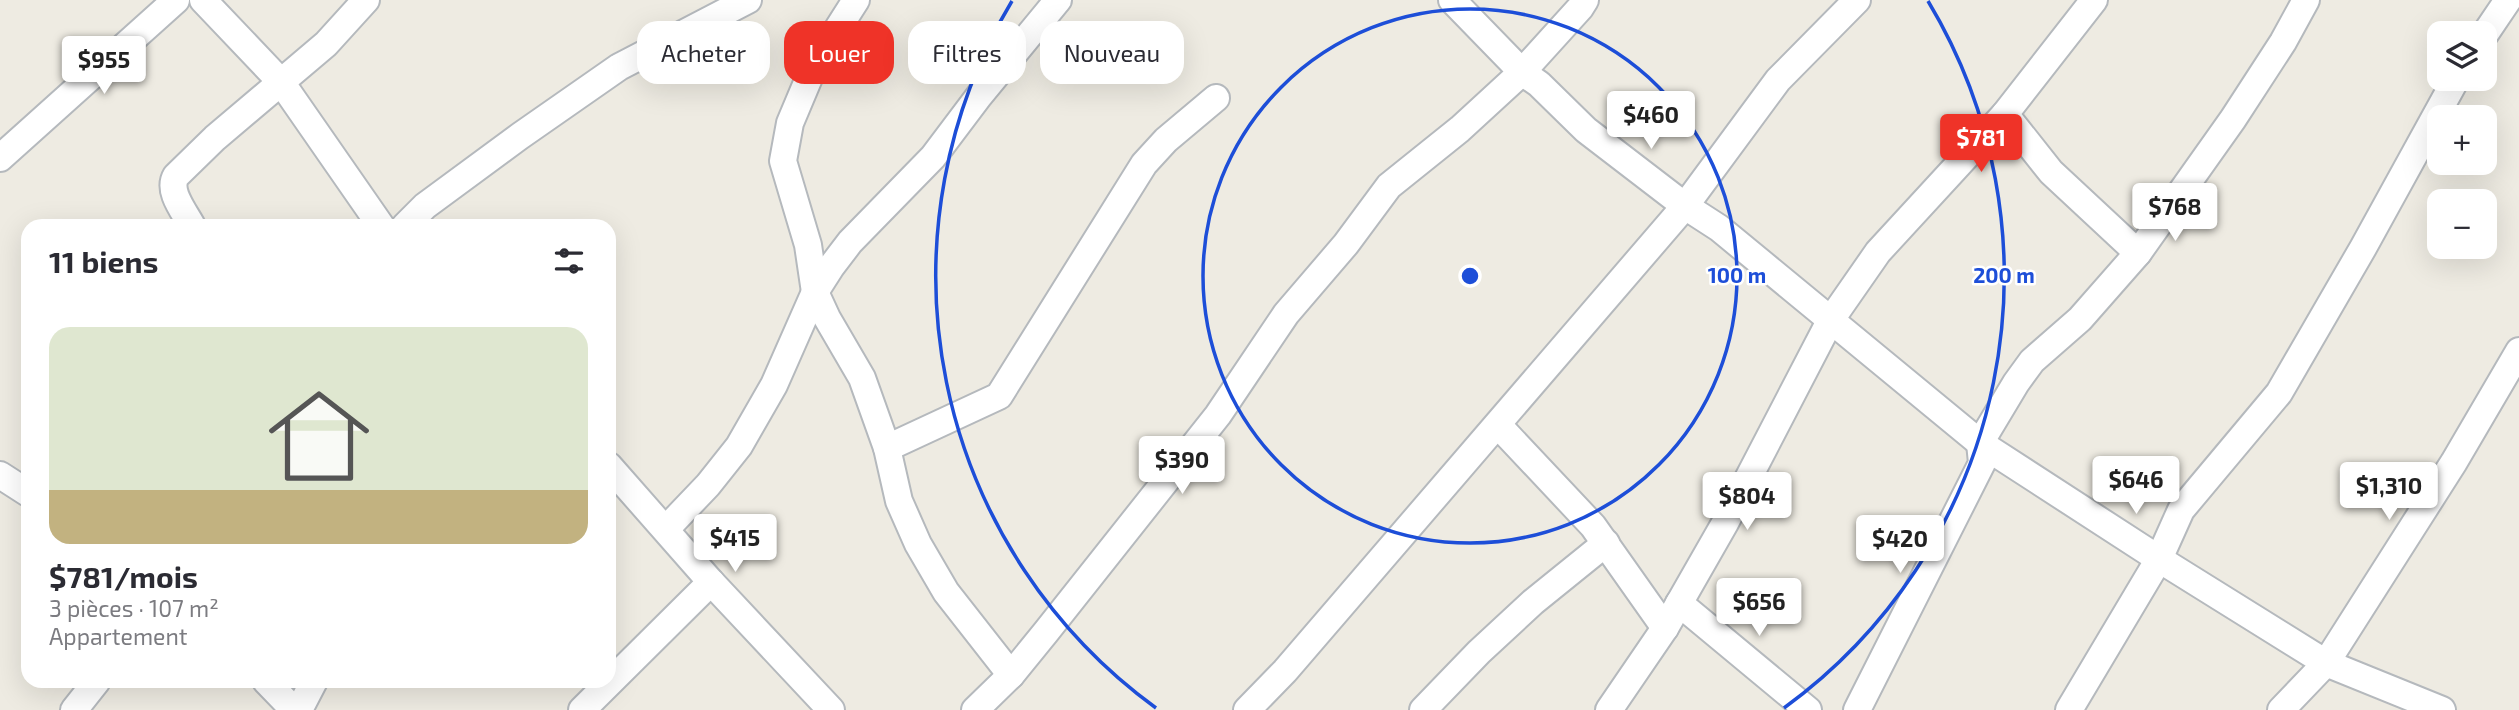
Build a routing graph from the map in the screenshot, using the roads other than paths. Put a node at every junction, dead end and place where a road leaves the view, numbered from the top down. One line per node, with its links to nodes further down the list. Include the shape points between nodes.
1 (176, 0): 19 (street)
2 (366, 0): 15 (street, via 326,44)
3 (748, 0): 23 (street, via 619,67)
4 (856, 0): 25 (street, via 814,66 790,123 783,161 808,245)
5 (1058, 0): 25 (street, via 933,157 850,242)
6 (1452, 0): 14 (street)
7 (1585, 0): 14 (street)
8 (1857, 0): 20 (street, via 1778,80)
9 (2094, 0): 18 (street)
10 (2306, 0): 24 (street, via 2233,119)
11 (2508, 0): 13 (street)
12 (208, 2): 15 (street)
13 (2494, 21)
14 (1521, 72): 20 (street, via 1586,130); 39 (street, via 1389,186 1286,314 1218,415)
15 (281, 82): 21 (street, via 176,176 173,190); 22 (street)
16 (2449, 91): 34 (street, via 2279,393 2181,510)
17 (1216, 98): 30 (street, via 1144,164 999,396)
18 (2005, 114): 24 (street, via 2051,172); 26 (street, via 1878,252)
19 (0, 158)
20 (1685, 206): 26 (street, via 1730,236); 28 (street)
21 (188, 219)
22 (376, 219)
23 (412, 219)
24 (2138, 253): 29 (street, via 2080,319 2032,361)
25 (815, 292): 30 (street, via 862,377); 32 (street, via 774,385 739,446)
26 (1830, 321): 29 (street); 36 (street)
27 (2519, 352): 38 (street)
28 (1499, 425): 33 (street); 50 (street)
29 (1980, 443): 34 (street); 54 (street, via 1982,463)
30 (887, 448): 39 (street, via 899,502 918,544 946,592)
31 (616, 474): 32 (street)
32 (666, 529): 35 (street)
33 (1606, 543): 37 (street); 51 (street, via 1533,601)
34 (2159, 559): 38 (street); 55 (street)
35 (710, 582): 40 (street); 45 (street)
36 (1679, 603): 37 (street); 53 (street)
37 (1665, 628): 52 (street)
38 (2326, 663): 56 (street); 57 (street)
39 (1011, 675): 49 (street)
40 (616, 676)
41 (91, 688): 46 (street)
42 (273, 688): 47 (street)
43 (310, 688): 47 (street)
44 (604, 688): 48 (street)
45 (826, 709)
46 (74, 710)
47 (297, 710)
48 (582, 710)
49 (975, 710)
50 (1247, 710)
51 (1423, 710)
52 (1609, 710)
53 (1808, 710)
54 (1857, 710)
55 (2069, 710)
56 (2281, 710)
57 (2442, 710)

